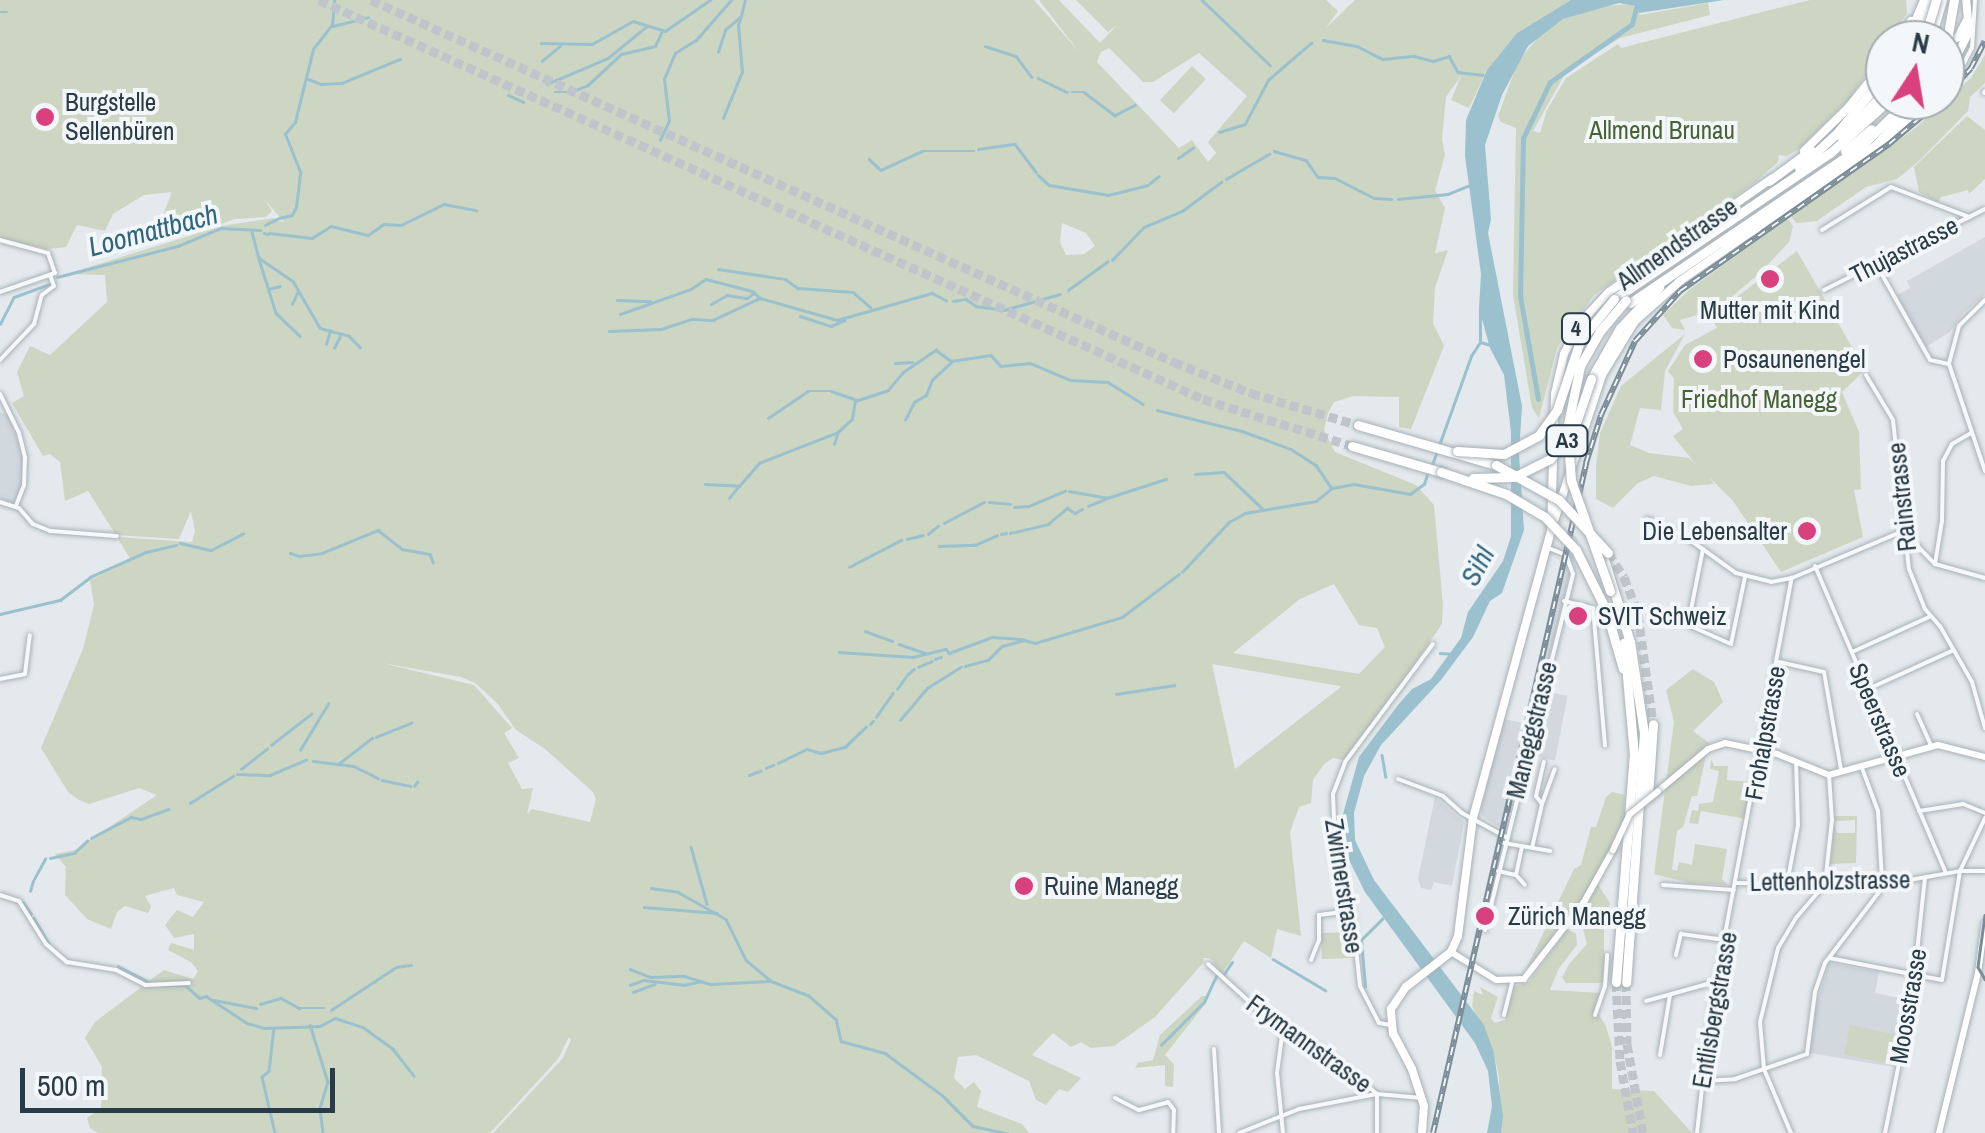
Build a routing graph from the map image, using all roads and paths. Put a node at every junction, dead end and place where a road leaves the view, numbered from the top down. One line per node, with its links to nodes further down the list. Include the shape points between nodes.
1 (1933, 0): 5 (main road)
2 (1966, 0): 4 (main road)
3 (1975, 0): 8 (street)
4 (1968, 11): 6 (main road); 7 (main road)
5 (1926, 18)
6 (1965, 22)
7 (1965, 42)
8 (1965, 62)
9 (1865, 86): 22 (main road, Allmendstrasse / 4)
10 (1865, 99): 12 (highway)
11 (1865, 114): 20 (highway)
12 (1848, 120): 22 (highway); 24 (highway)
13 (1870, 120): 20 (highway)
14 (1879, 120): 21 (highway)
15 (1893, 120): 21 (highway)
16 (1893, 120): 23 (highway, via 1850,158)
17 (1898, 120): 19 (highway)
18 (1905, 120): 19 (main road, Allmendstrasse / 4)
19 (1876, 146): 27 (main road, Allmendstrasse / 4)
20 (1802, 172): 24 (highway)
21 (1815, 175): 23 (highway)
22 (1769, 181): 45 (main road, Allmendstrasse / 4, via 1616,286 1581,322 1556,384)
23 (1788, 194): 30 (highway)
24 (1762, 198): 36 (highway, A3, via 1672,260)
25 (1985, 209): 26 (street, Thujastrasse)
26 (1969, 217): 28 (street, via 1890,187); 31 (street, Thujastrasse)
27 (1755, 229): 30 (highway); 46 (main road, Allmendstrasse / 4, via 1664,293 1635,322 1608,363)
28 (1822, 230)
29 (0, 240): 32 (street, via 48,253)
30 (1696, 258): 36 (highway)
31 (1876, 264): 33 (street, Thujastrasse); 38 (street, via 1930,360)
32 (53, 274): 34 (street); 37 (street, via 54,286 42,295 34,324)
33 (1824, 290)
34 (0, 292)
35 (1985, 300): 38 (street, via 1959,326)
36 (1626, 303): 44 (highway, A3, bridge, via 1580,341 1540,435 1504,454); 48 (highway, bridge, via 1571,435 1550,459 1504,479); 65 (highway, bridge, via 1588,364 1572,434 1582,500)
37 (0, 360)
38 (1949, 364): 42 (street)
39 (1866, 375): 53 (street, Rainstrasse, via 1894,425)
40 (0, 394): 50 (street, via 25,457)
41 (1358, 424): 44 (highway, A3)
42 (1971, 433): 47 (street); 58 (street, via 1952,444 1943,461)
43 (1352, 446): 48 (highway)
44 (1456, 451): 57 (highway, A3, bridge, via 1540,487)
45 (1555, 458): 46 (main road, via 1560,466); 52 (main road, Allmendstrasse / 4)
46 (1572, 464): 52 (main road, Allmendstrasse / 4)
47 (1985, 471)
48 (1441, 472): 75 (highway, bridge, via 1516,499 1554,524 1588,569 1615,636)
49 (0, 502): 50 (street)
50 (16, 506): 54 (street, via 50,531)
51 (1647, 520): 56 (street)
52 (1551, 530): 55 (main road, Allmendstrasse / 4)
53 (1903, 531): 58 (street); 59 (street); 64 (street, Rainstrasse, via 1909,568)
54 (117, 536)
55 (1546, 548): 63 (street, Maneggstrasse, via 1572,563); 92 (main road, Allmendstrasse / 4)
56 (1703, 549): 60 (street); 60 (street, via 1688,625 1731,644)
57 (1608, 553)
58 (1935, 564): 62 (street)
59 (1816, 566): 61 (street); 69 (street, Speerstrasse)
60 (1745, 577): 61 (street)
61 (1792, 578): 70 (street, Frohalpstrasse)
62 (1985, 578)
63 (1564, 601): 77 (street, via 1593,608); 93 (street, Maneggstrasse)
64 (1930, 616): 68 (street, Rainstrasse); 69 (street)
65 (1622, 620): 75 (highway); 97 (highway, via 1644,733)
66 (30, 635): 71 (street, via 25,674)
67 (1433, 644): 111 (street, Zwirnerstrasse, via 1335,784 1335,844)
68 (1954, 650): 72 (street); 76 (street, Rainstrasse)
69 (1852, 652): 72 (street, Speerstrasse)
70 (1778, 662): 79 (street, Frohalpstrasse); 86 (street, via 1824,672)
71 (0, 679)
72 (1868, 690): 80 (street, Speerstrasse)
73 (1918, 714): 78 (street)
74 (1653, 724): 97 (highway)
75 (1634, 726): 97 (highway, via 1621,982)
76 (1985, 728)
77 (1604, 745)
78 (1932, 746): 80 (main road); 81 (main road)
79 (1762, 751): 83 (main road); 109 (street, Frohalpstrasse); 124 (main road, bridge, via 1713,746 1630,814 1562,934)
80 (1896, 757): 84 (main road); 90 (street, Speerstrasse)
81 (1985, 757)
82 (1544, 762): 89 (street, via 1536,796)
83 (1796, 762): 87 (main road); 105 (street, via 1798,824)
84 (1862, 768): 86 (main road); 107 (street, via 1878,811)
85 (1554, 769): 89 (street)
86 (1842, 774): 87 (main road)
87 (1830, 775): 106 (street)
88 (1398, 780): 92 (street, via 1443,796)
89 (1542, 804): 95 (street)
90 (1919, 812): 91 (street, via 1964,804); 101 (street, Speerstrasse)
91 (1985, 816): 98 (street)
92 (1473, 818): 93 (street); 115 (main road, Allmendstrasse / 4)
93 (1505, 840): 94 (street); 99 (street, Maneggstrasse)
94 (1522, 847): 95 (street); 102 (street)
95 (1532, 848): 96 (street)
96 (1550, 852)
97 (1638, 860)
98 (1960, 871): 100 (street, Lettenholzstrasse); 101 (street, Lettenholzstrasse); 122 (street, via 1942,980)
99 (1498, 872): 102 (street); 113 (street, Maneggstrasse)
100 (1985, 872)
101 (1946, 874): 103 (street, Lettenholzstrasse)
102 (1516, 875): 104 (street)
103 (1925, 878): 107 (street, Lettenholzstrasse); 122 (street, Moosstrasse)
104 (1525, 884)
105 (1787, 884): 106 (street, Lettenholzstrasse); 109 (street, Lettenholzstrasse)
106 (1825, 884): 107 (street, Lettenholzstrasse); 134 (street, via 1774,959 1760,1022)
107 (1881, 884): 119 (street)
108 (1662, 886): 109 (street, Lettenholzstrasse)
109 (1734, 887): 114 (street, Entlisbergstrasse)
110 (0, 895): 125 (street, via 19,901 46,944 71,964 122,972 145,985)
111 (1352, 911): 120 (street, via 1320,914); 130 (street, Zwirnerstrasse, via 1362,994 1379,1022)
112 (1985, 922): 116 (main road)
113 (1485, 930)
114 (1726, 940): 118 (street, via 1680,934); 123 (street, Entlisbergstrasse)
115 (1451, 952): 124 (main road, via 1496,980); 130 (main road, via 1393,1002)
116 (1983, 953): 149 (main road)
117 (1607, 955): 128 (street)
118 (1676, 955)
119 (1828, 958): 122 (street); 134 (street, via 1807,1054)
120 (1310, 960)
121 (1208, 964): 131 (street, Frymannstrasse)
122 (1914, 978): 148 (street, Moosstrasse)
123 (1718, 981): 126 (street); 135 (street, Entlisbergstrasse)
124 (1516, 982): 129 (street)
125 (188, 983)
126 (1670, 995): 127 (street); 133 (street)
127 (1646, 1001)
128 (1594, 1014)
129 (1504, 1015)
130 (1390, 1025): 138 (main road)
131 (1284, 1028): 136 (street, Frymannstrasse, via 1326,1050); 139 (street)
132 (1214, 1049): 141 (street)
133 (1660, 1055)
134 (1764, 1068): 135 (street, via 1735,1079); 147 (street)
135 (1702, 1080): 146 (street, Entlisbergstrasse)
136 (1377, 1094): 138 (street, Frymannstrasse); 139 (street); 144 (street)
137 (1115, 1098): 140 (street, via 1139,1110 1168,1102)
138 (1422, 1098): 145 (main road)
139 (1278, 1116): 142 (street); 143 (street)
140 (1174, 1133)
141 (1219, 1133)
142 (1239, 1133)
143 (1283, 1133)
144 (1378, 1133)
145 (1422, 1133)
146 (1697, 1133)
147 (1791, 1133)
148 (1884, 1133)
149 (1939, 1133)

